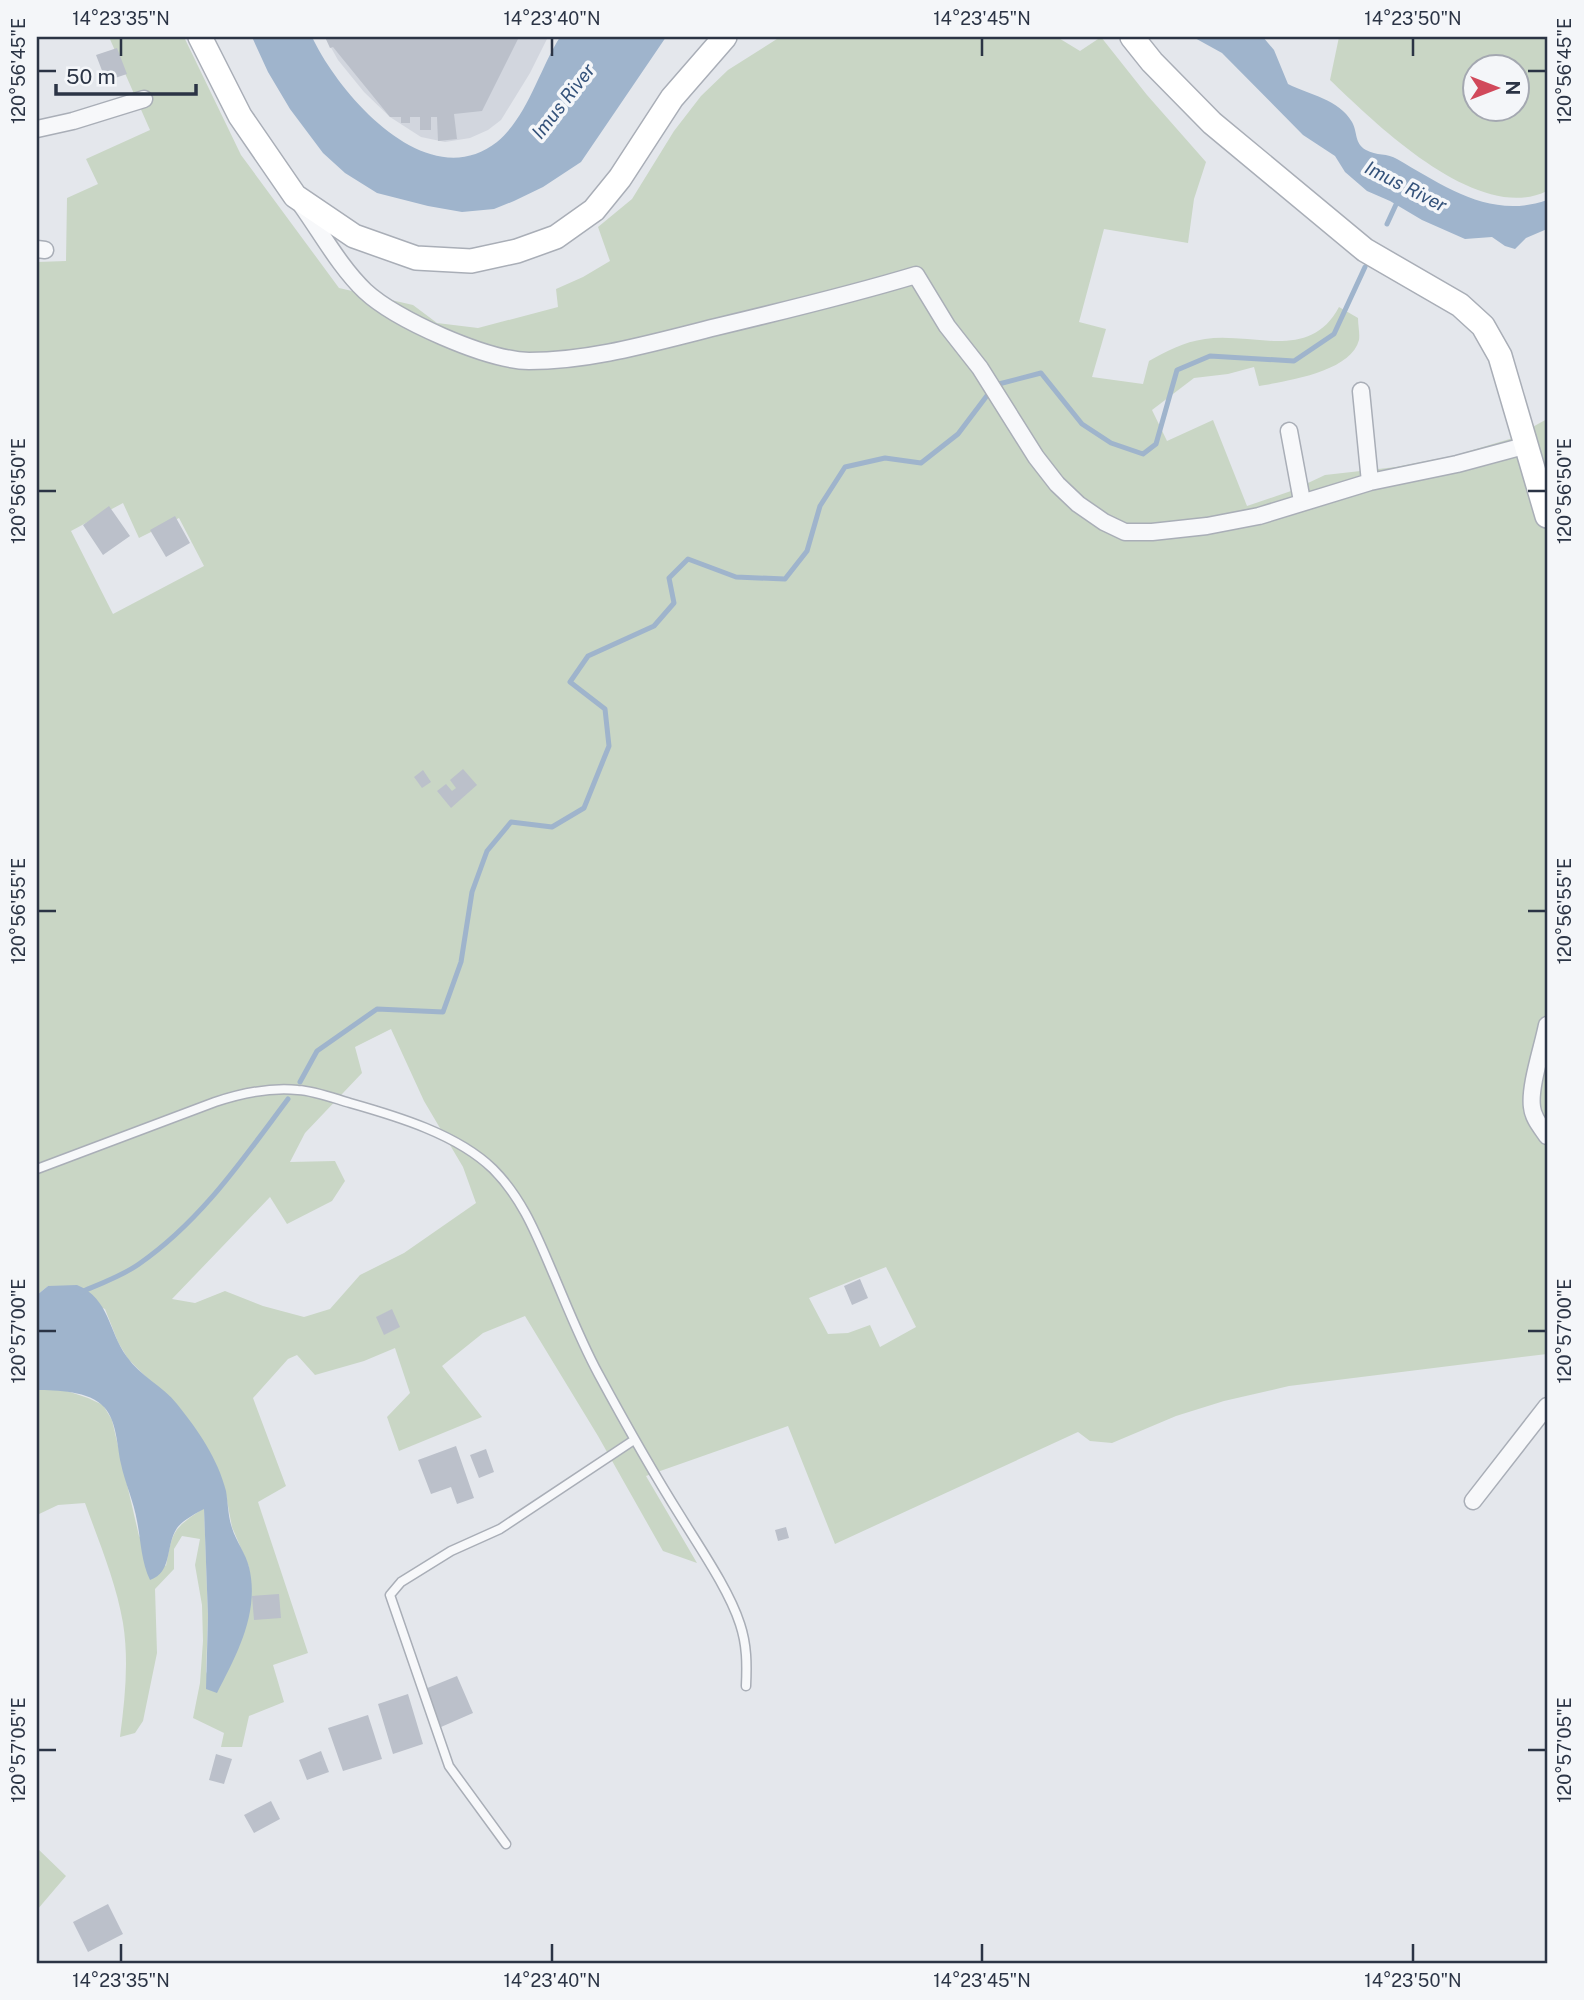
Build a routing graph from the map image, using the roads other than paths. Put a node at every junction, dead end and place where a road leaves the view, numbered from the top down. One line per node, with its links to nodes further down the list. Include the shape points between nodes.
1 (200, 37): 6 (main road, via 240,116)
2 (725, 37): 6 (main road, via 672,99 594,210 556,237 471,261 416,258 354,236)
3 (1132, 37): 9 (main road, via 1212,123 1365,250 1460,305 1483,326 1500,356)
4 (144, 99): 5 (street)
5 (37, 129)
6 (295, 195): 11 (street, via 365,291 397,314 464,347 526,361 575,358 638,346 916,275 1036,457 1057,484 1104,522 1125,532 1152,533 1259,516)
7 (1362, 391): 10 (street)
8 (1290, 431): 11 (street)
9 (1528, 445): 10 (street); 12 (main road)
10 (1370, 482): 11 (street)
11 (1302, 501)
12 (1547, 516)
13 (1547, 1025): 14 (street, via 1532,1107)
14 (1547, 1136)
15 (37, 1169): 17 (lane, via 215,1102 265,1090 299,1090 332,1097 435,1133 491,1167 526,1212 597,1372)
16 (1547, 1406): 18 (street)
17 (634, 1440): 19 (lane, via 739,1621 747,1651); 20 (lane, via 500,1529 451,1551 401,1582 390,1595 449,1766)
18 (1473, 1501)
19 (746, 1686)
20 (506, 1844)

